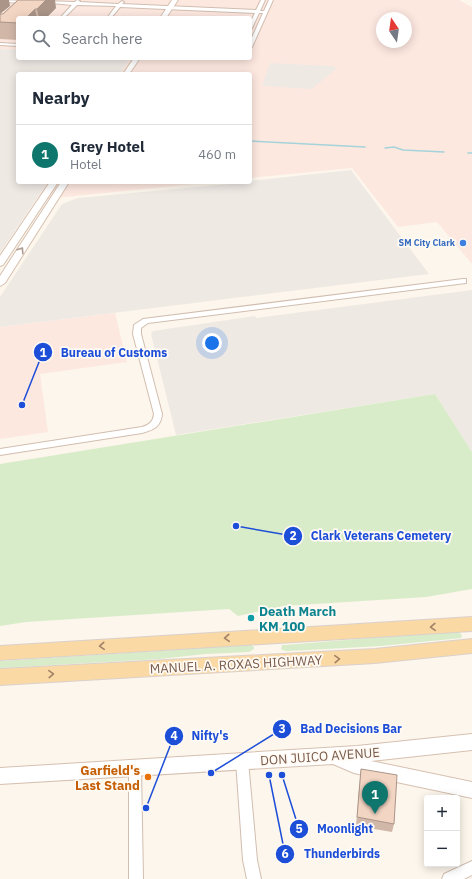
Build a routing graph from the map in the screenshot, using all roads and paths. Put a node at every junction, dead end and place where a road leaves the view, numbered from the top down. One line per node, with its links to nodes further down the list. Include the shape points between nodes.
1 (124, 0): 11 (street)
2 (175, 0): 12 (main road)
3 (182, 0): 12 (main road)
4 (263, 0): 13 (street)
5 (271, 0): 14 (street)
6 (0, 2): 7 (street)
7 (17, 2): 8 (street); 9 (street)
8 (76, 3): 10 (street); 11 (street); 15 (street)
9 (31, 4)
10 (38, 4)
11 (118, 7): 12 (street); 16 (street)
12 (173, 9): 13 (street); 17 (main road); 18 (main road)
13 (257, 13): 14 (street); 19 (street)
14 (265, 13): 20 (street)
15 (64, 16)
16 (111, 16)
17 (166, 16)
18 (171, 16)
19 (252, 24)
20 (252, 42)
21 (0, 46): 22 (street)
22 (16, 47)
23 (136, 60): 25 (main road)
24 (144, 60): 26 (main road)
25 (127, 72)
26 (135, 72)
27 (53, 184): 29 (main road)
28 (64, 184): 31 (main road, one-way to 28)
29 (0, 263)
30 (463, 281): 32 (street, via 146,321 139,325 137,334 158,414 157,422 153,426 142,430)
31 (0, 283)
32 (0, 452)
33 (472, 625): 35 (main road, one-way to 35)
34 (472, 646): 36 (main road, MANUEL A. ROXAS HIGHWAY, one-way to 34, via 368,657)
35 (0, 653)
36 (0, 677)
37 (472, 742): 38 (main road, DON JUICO AVENUE)
38 (335, 757): 39 (main road, DON JUICO AVENUE); 42 (main road, via 354,766)
39 (242, 761): 40 (main road, DON JUICO AVENUE); 45 (street, via 250,860)
40 (136, 768): 41 (main road, DON JUICO AVENUE); 44 (street)
41 (0, 776)
42 (472, 790)
43 (472, 868): 46 (street)
44 (136, 879)
45 (254, 879)
46 (449, 879)

